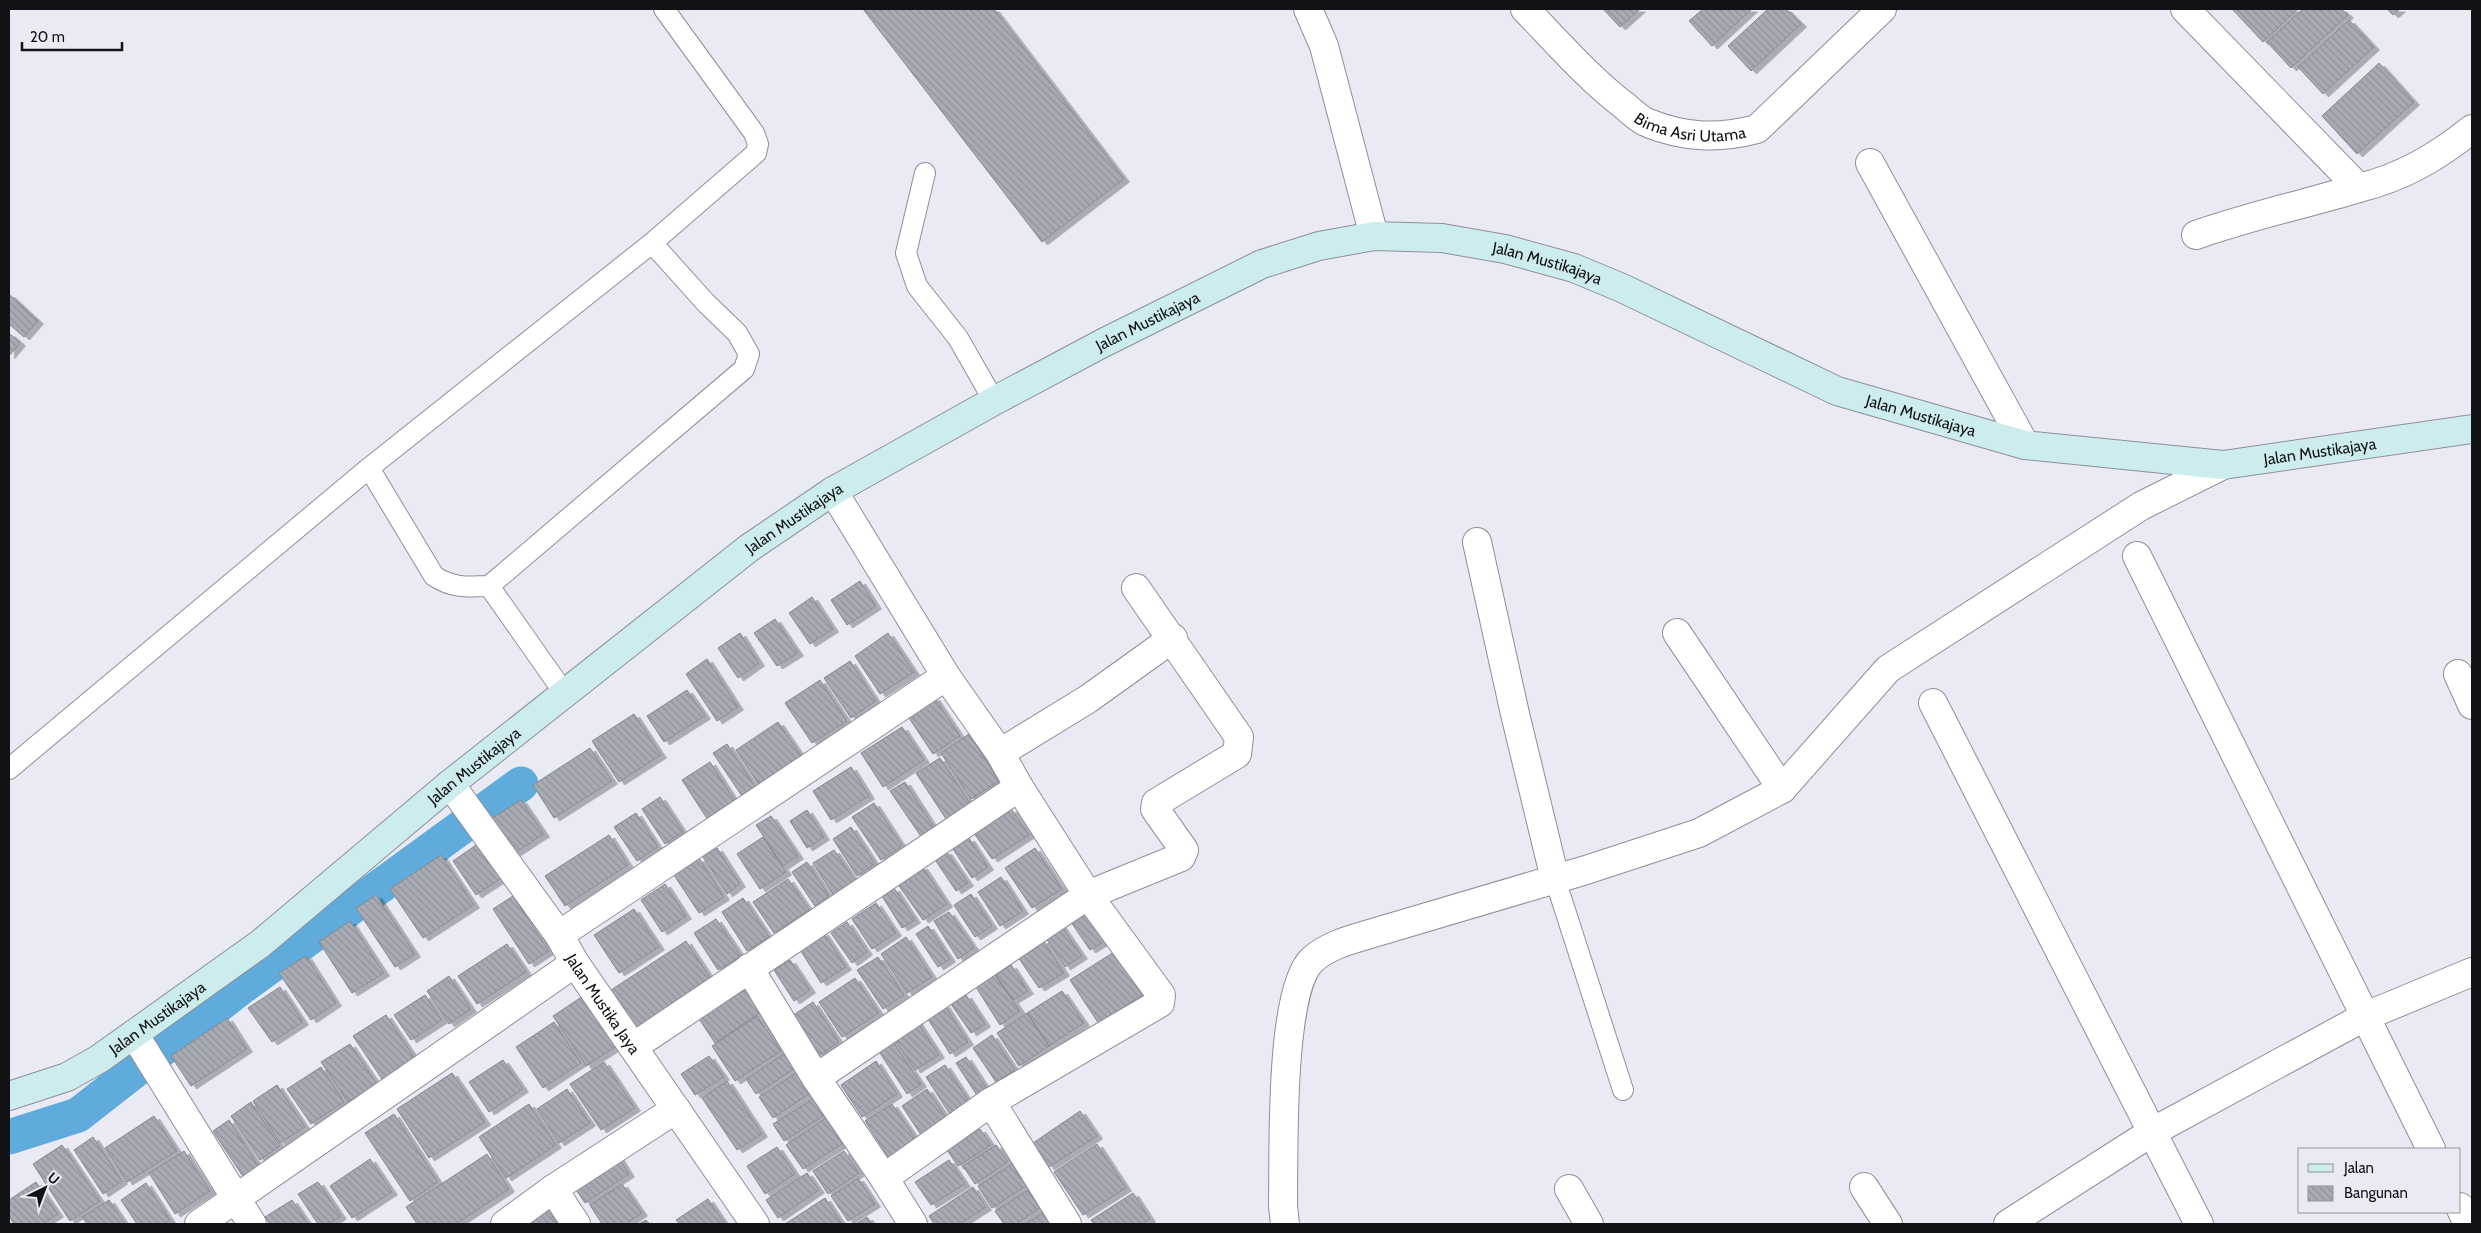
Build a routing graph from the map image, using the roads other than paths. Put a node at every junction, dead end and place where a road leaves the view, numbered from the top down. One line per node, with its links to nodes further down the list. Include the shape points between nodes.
1 (664, 9): 12 (lane, via 754,133 758,144 756,153)
2 (1308, 9): 11 (street, via 1324,46)
3 (1525, 9): 5 (street, Bima Asri Utama, via 1601,88 1646,122 1677,133 1706,137 1757,129)
4 (2185, 9): 9 (street)
5 (1874, 11)
6 (2472, 129): 9 (street, via 2441,154 2385,182)
7 (1870, 163): 15 (street)
8 (925, 173): 13 (lane, via 906,253 917,286 958,338)
9 (2359, 188): 10 (street)
10 (2196, 235)
11 (1374, 236): 13 (main road, Jalan Mustikajaya, via 1319,246 1262,264); 15 (main road, Jalan Mustikajaya, via 1442,238 1505,249 1574,268 1837,391)
12 (652, 243): 17 (lane); 21 (lane, via 706,304 737,333 749,354 744,369)
13 (994, 401): 18 (main road, Jalan Mustikajaya)
14 (2472, 429): 16 (main road, Jalan Mustikajaya)
15 (2025, 446): 16 (main road, Jalan Mustikajaya)
16 (2223, 466): 34 (street, via 2141,506 1888,669)
17 (368, 468): 21 (lane, via 434,576 458,587); 31 (lane)
18 (833, 491): 26 (street); 27 (main road, Jalan Mustikajaya, via 749,548)
19 (1477, 542): 35 (street)
20 (2136, 556): 41 (street)
21 (489, 586): 27 (lane)
22 (1136, 588): 24 (street)
23 (1677, 632): 34 (street)
24 (1173, 638): 30 (street, via 1088,699); 36 (street, via 1239,736 1237,754 1156,803 1155,809 1184,850 1181,857)
25 (2458, 674): 29 (street)
26 (946, 676): 30 (street); 37 (street)
27 (565, 694): 32 (main road, Jalan Mustikajaya)
28 (1933, 703): 49 (street)
29 (2472, 705)
30 (1000, 752): 33 (street)
31 (9, 769)
32 (450, 784): 37 (street, Jalan Mustika Jaya); 42 (main road, Jalan Mustikajaya, via 260,944)
33 (1019, 787): 36 (street); 39 (street)
34 (1782, 789): 35 (street, via 1699,833)
35 (1555, 879): 45 (lane); 64 (street, via 1346,942 1311,960 1298,985 1290,1029 1285,1091)
36 (1088, 895): 44 (street); 47 (street, via 1161,995 1160,1003)
37 (559, 935): 38 (street, Jalan Mustika Jaya)
38 (575, 963): 43 (street, Jalan Mustika Jaya); 55 (street)
39 (749, 968): 43 (street); 44 (street)
40 (2472, 972): 41 (street)
41 (2366, 1016): 49 (street); 50 (street)
42 (134, 1034): 46 (main road, Jalan Mustikajaya, via 67,1077); 55 (street)
43 (633, 1047): 48 (street, Jalan Mustika Jaya)
44 (816, 1078): 51 (street)
45 (1623, 1090)
46 (9, 1096)
47 (991, 1102): 51 (street); 63 (street)
48 (676, 1108): 53 (street); 61 (street, Jalan Mustika Jaya)
49 (2152, 1132): 67 (street); 68 (street)
50 (2432, 1148)
51 (884, 1178): 62 (street)
52 (1864, 1187): 66 (street)
53 (553, 1189): 59 (street); 60 (street)
54 (1569, 1189): 65 (street)
55 (235, 1200): 57 (street); 58 (street)
56 (2461, 1209): 69 (street)
57 (199, 1224)
58 (252, 1224)
59 (505, 1224)
60 (576, 1224)
61 (755, 1224)
62 (913, 1224)
63 (1067, 1224)
64 (1285, 1224)
65 (1589, 1224)
66 (1888, 1224)
67 (2008, 1224)
68 (2199, 1224)
69 (2468, 1224)

